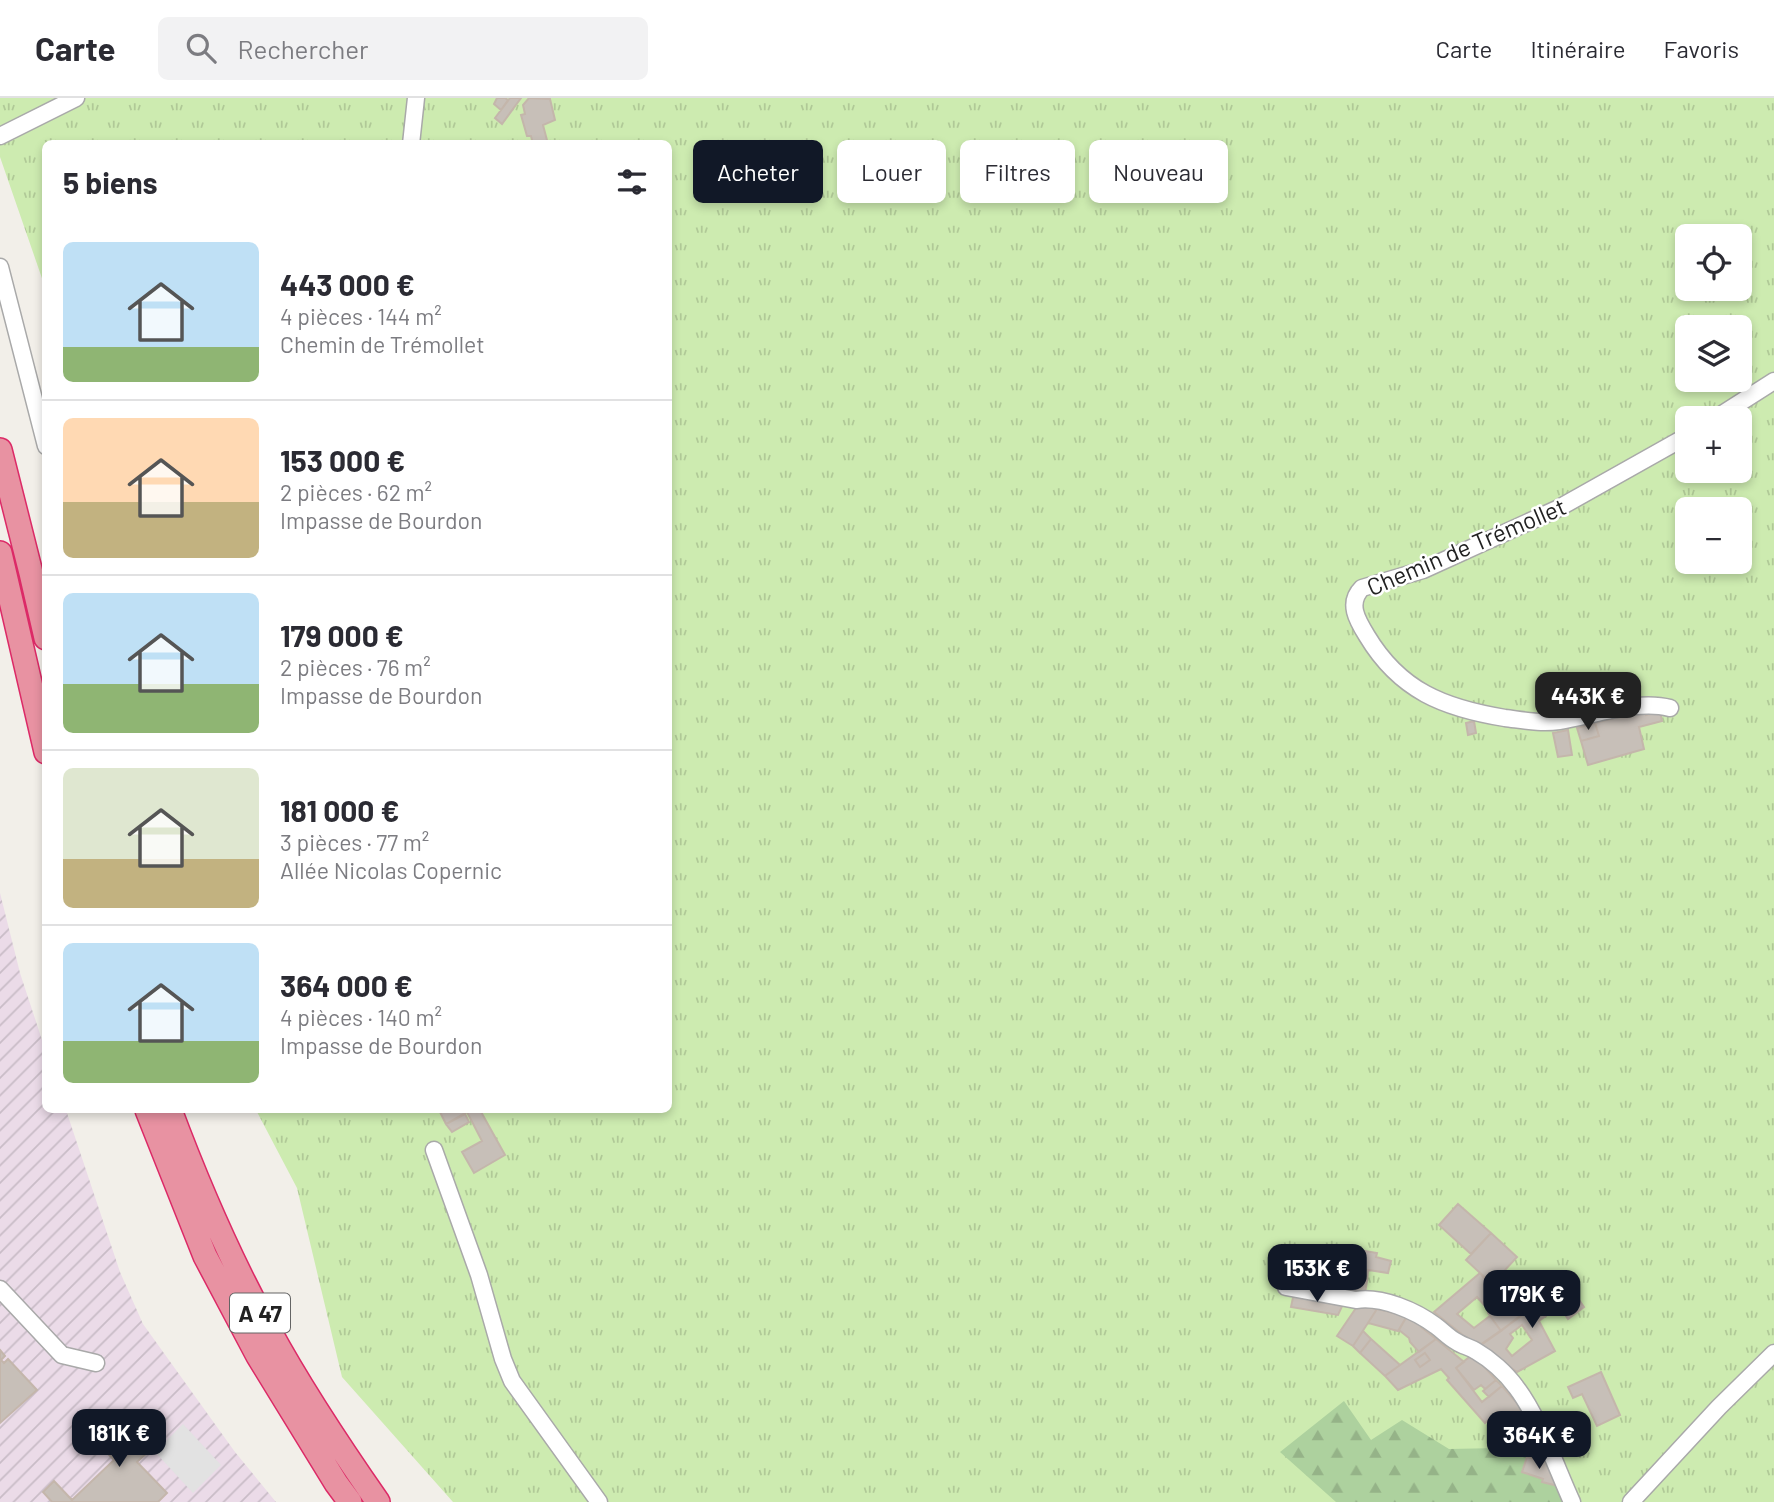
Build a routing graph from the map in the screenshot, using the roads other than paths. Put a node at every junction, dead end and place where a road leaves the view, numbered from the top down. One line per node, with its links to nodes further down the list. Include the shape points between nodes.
1 (76, 98): 3 (street)
2 (416, 98): 4 (street)
3 (0, 136)
4 (411, 140)
5 (0, 267): 8 (street)
6 (1774, 381): 7 (street)
7 (1735, 406)
8 (42, 430)
9 (1675, 443): 13 (street, Chemin de Trémollet, via 1557,509 1423,570 1362,588 1355,595 1354,606 1368,638 1388,663 1411,686 1449,704 1480,714 1544,722 1625,708)
10 (0, 450): 12 (highway)
11 (0, 553): 14 (highway)
12 (42, 621)
13 (1670, 708)
14 (42, 735)
15 (147, 1113): 22 (highway, A 47, via 205,1256 258,1356)
16 (171, 1113): 23 (highway, A 47, via 209,1209 269,1330)
17 (434, 1150): 24 (street, via 512,1381)
18 (1286, 1287): 25 (street, via 1393,1304 1415,1312 1454,1341 1475,1350 1516,1386)
19 (0, 1289): 21 (street, via 62,1355)
20 (1774, 1353): 26 (street)
21 (96, 1363)
22 (351, 1502)
23 (378, 1502)
24 (599, 1502)
25 (1572, 1502)
26 (1631, 1502)

